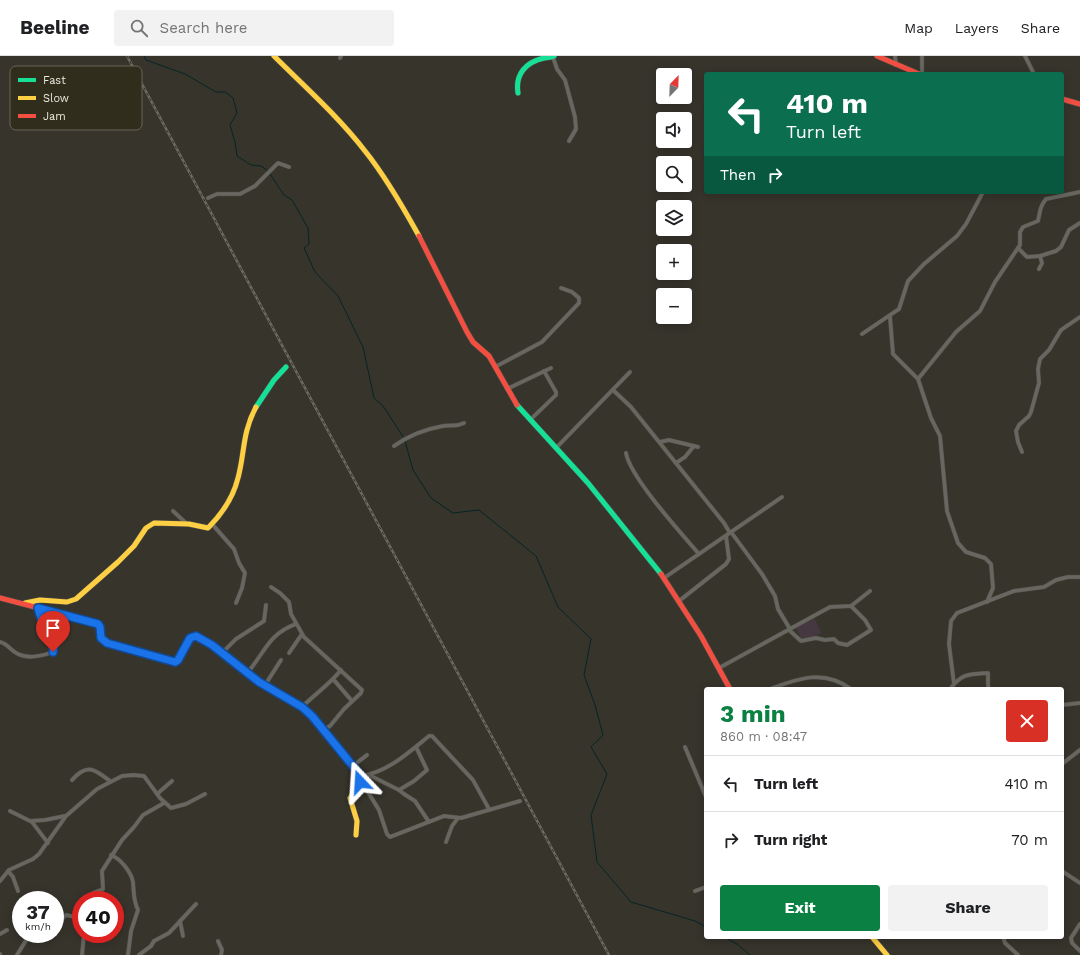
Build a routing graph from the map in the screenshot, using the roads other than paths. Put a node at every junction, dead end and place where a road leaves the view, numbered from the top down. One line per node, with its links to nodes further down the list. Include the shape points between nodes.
1 (274, 56): 28 (street, via 328,110 377,166 425,244 467,332)
2 (877, 56): 7 (street)
3 (895, 56): 7 (street)
4 (922, 56): 9 (street)
5 (1025, 56): 10 (street)
6 (553, 57): 11 (street, via 542,59 521,71 516,79); 14 (street, via 566,85 576,122 576,129)
7 (896, 65): 8 (street)
8 (914, 72)
9 (922, 72)
10 (1033, 72)
11 (518, 93)
12 (1064, 100): 13 (street)
13 (1080, 104)
14 (570, 141)
15 (289, 167): 18 (street, via 278,163 255,186 240,194 217,194)
16 (1080, 192): 20 (street, via 1046,199 1039,211 1038,221 1023,226)
17 (982, 194): 24 (street, via 957,236 908,281 902,304)
18 (208, 198)
19 (1080, 223): 21 (street, via 1069,230 1059,249)
20 (1018, 248): 21 (street, via 1027,257); 32 (street, via 995,282 980,311 956,332)
21 (1040, 256): 22 (street, via 1042,263)
22 (1039, 269)
23 (561, 288): 28 (street, via 572,292 579,298 579,303 538,345)
24 (890, 316): 26 (street); 32 (street, via 893,354)
25 (1080, 318): 41 (street, via 1061,330 1039,362 1038,383 1031,412 1016,431)
26 (862, 334)
27 (286, 367): 46 (street, via 250,417 235,490)
28 (496, 367): 33 (street)
29 (551, 368): 30 (street)
30 (544, 372): 33 (street); 35 (street, via 556,395)
31 (630, 372): 34 (street)
32 (918, 378): 56 (street, via 931,418 940,436 947,511 955,537 963,550 985,558 991,564 993,588)
33 (506, 389): 35 (street)
34 (613, 390): 37 (street, via 631,406); 39 (street)
35 (530, 420): 39 (street)
36 (464, 423): 38 (street, via 455,427 445,425 430,429)
37 (660, 442): 42 (street); 42 (street, via 669,440 696,446 685,458)
38 (394, 446)
39 (556, 448): 51 (street, via 588,483)
40 (626, 452): 49 (street, via 629,464 670,520)
41 (1022, 452)
42 (676, 463): 47 (street)
43 (782, 497): 47 (street)
44 (173, 511): 45 (street)
45 (187, 524): 46 (street, via 207,529); 58 (street, via 157,523 148,526 118,562 72,601 60,603 40,600)
46 (212, 524): 57 (street, via 235,549 245,572)
47 (730, 533): 48 (street); 63 (street, via 762,574)
48 (726, 536): 49 (street); 55 (street, via 729,559 726,564)
49 (699, 554): 51 (street)
50 (1080, 577): 56 (street, via 1056,580 1044,587 1022,588)
51 (664, 578): 55 (street)
52 (271, 587): 62 (street, via 289,602)
53 (870, 591): 60 (street)
54 (0, 598): 58 (street)
55 (679, 601): 69 (street)
56 (987, 602): 73 (street, via 960,611 951,622 949,650)
57 (236, 603)
58 (24, 604): 61 (street)
59 (266, 605): 66 (street, via 264,621 236,639)
60 (851, 606): 63 (street, via 830,607); 63 (street, via 871,630 847,645 834,639 816,638 801,641)
61 (38, 608): 65 (street, via 46,634 54,643 53,652 27,656); 66 (street, via 98,624 101,638 107,643 175,662 193,636 205,640)
62 (296, 624): 64 (street); 71 (street, via 272,637)
63 (790, 630): 69 (street)
64 (302, 634): 67 (street); 70 (street)
65 (0, 642)
66 (222, 653): 71 (street)
67 (289, 653)
68 (281, 660): 74 (street)
69 (719, 668): 75 (street)
70 (341, 670): 72 (street); 80 (street, via 362,689)
71 (247, 673): 74 (street)
72 (333, 680): 80 (street); 83 (street)
73 (954, 684): 78 (street); 79 (street, via 956,680 973,673 988,673)
74 (265, 685): 83 (street)
75 (729, 687)
76 (776, 687): 77 (street, via 805,678 820,677 838,680)
77 (848, 687)
78 (952, 687)
79 (988, 687)
80 (352, 701): 84 (street, via 330,726)
81 (1080, 703): 82 (street)
82 (1064, 705)
83 (302, 707): 84 (street)
84 (323, 730): 90 (street)
85 (416, 747): 91 (street, via 389,767); 96 (street, via 427,770); 104 (street, via 429,736 434,737 473,780)
86 (685, 747): 97 (street)
87 (1080, 750): 89 (street)
88 (367, 755): 90 (street)
89 (1064, 762)
90 (354, 765): 92 (street)
91 (369, 775): 92 (street); 96 (street)
92 (361, 777): 109 (street, via 379,810 388,836 394,837); 110 (street, via 357,789 350,798 358,821)
93 (72, 780): 94 (street, via 80,771 87,769)
94 (110, 781): 98 (street, via 125,776 142,775); 106 (street)
95 (172, 781): 98 (street)
96 (399, 790): 109 (street, via 415,800)
97 (704, 792)
98 (157, 794): 100 (street)
99 (205, 794): 102 (street, via 173,808)
100 (160, 798): 102 (street); 103 (street)
101 (520, 801): 104 (street)
102 (164, 803): 103 (street)
103 (159, 804): 113 (street, via 143,815)
104 (489, 809): 107 (street)
105 (10, 811): 108 (street)
106 (66, 816): 108 (street); 112 (street)
107 (458, 818): 109 (street, via 444,816); 111 (street)
108 (31, 821): 112 (street)
109 (429, 822)
110 (356, 835)
111 (446, 842)
112 (48, 843): 114 (street, via 34,858)
113 (111, 855): 120 (street, via 102,871 103,889); 136 (street, via 120,860 130,876 138,910 131,931)
114 (8, 871): 116 (street); 119 (street)
115 (1064, 872): 117 (street)
116 (0, 881)
117 (1080, 883)
118 (704, 888): 121 (street)
119 (18, 891)
120 (98, 891)
121 (695, 891)
122 (196, 904): 123 (street)
123 (180, 921): 127 (street); 137 (street, via 169,933 154,941)
124 (1080, 924): 133 (street, via 1071,938 1072,943)
125 (7, 930): 126 (street)
126 (0, 934)
127 (182, 936)
128 (874, 939): 139 (street)
129 (1004, 939): 140 (street)
130 (218, 941): 138 (street, via 222,949)
131 (24, 943): 134 (street)
132 (83, 943): 135 (street)
133 (1080, 951)
134 (17, 955)
135 (82, 955)
136 (128, 955)
137 (139, 955)
138 (221, 955)
139 (887, 955)
140 (1018, 955)

